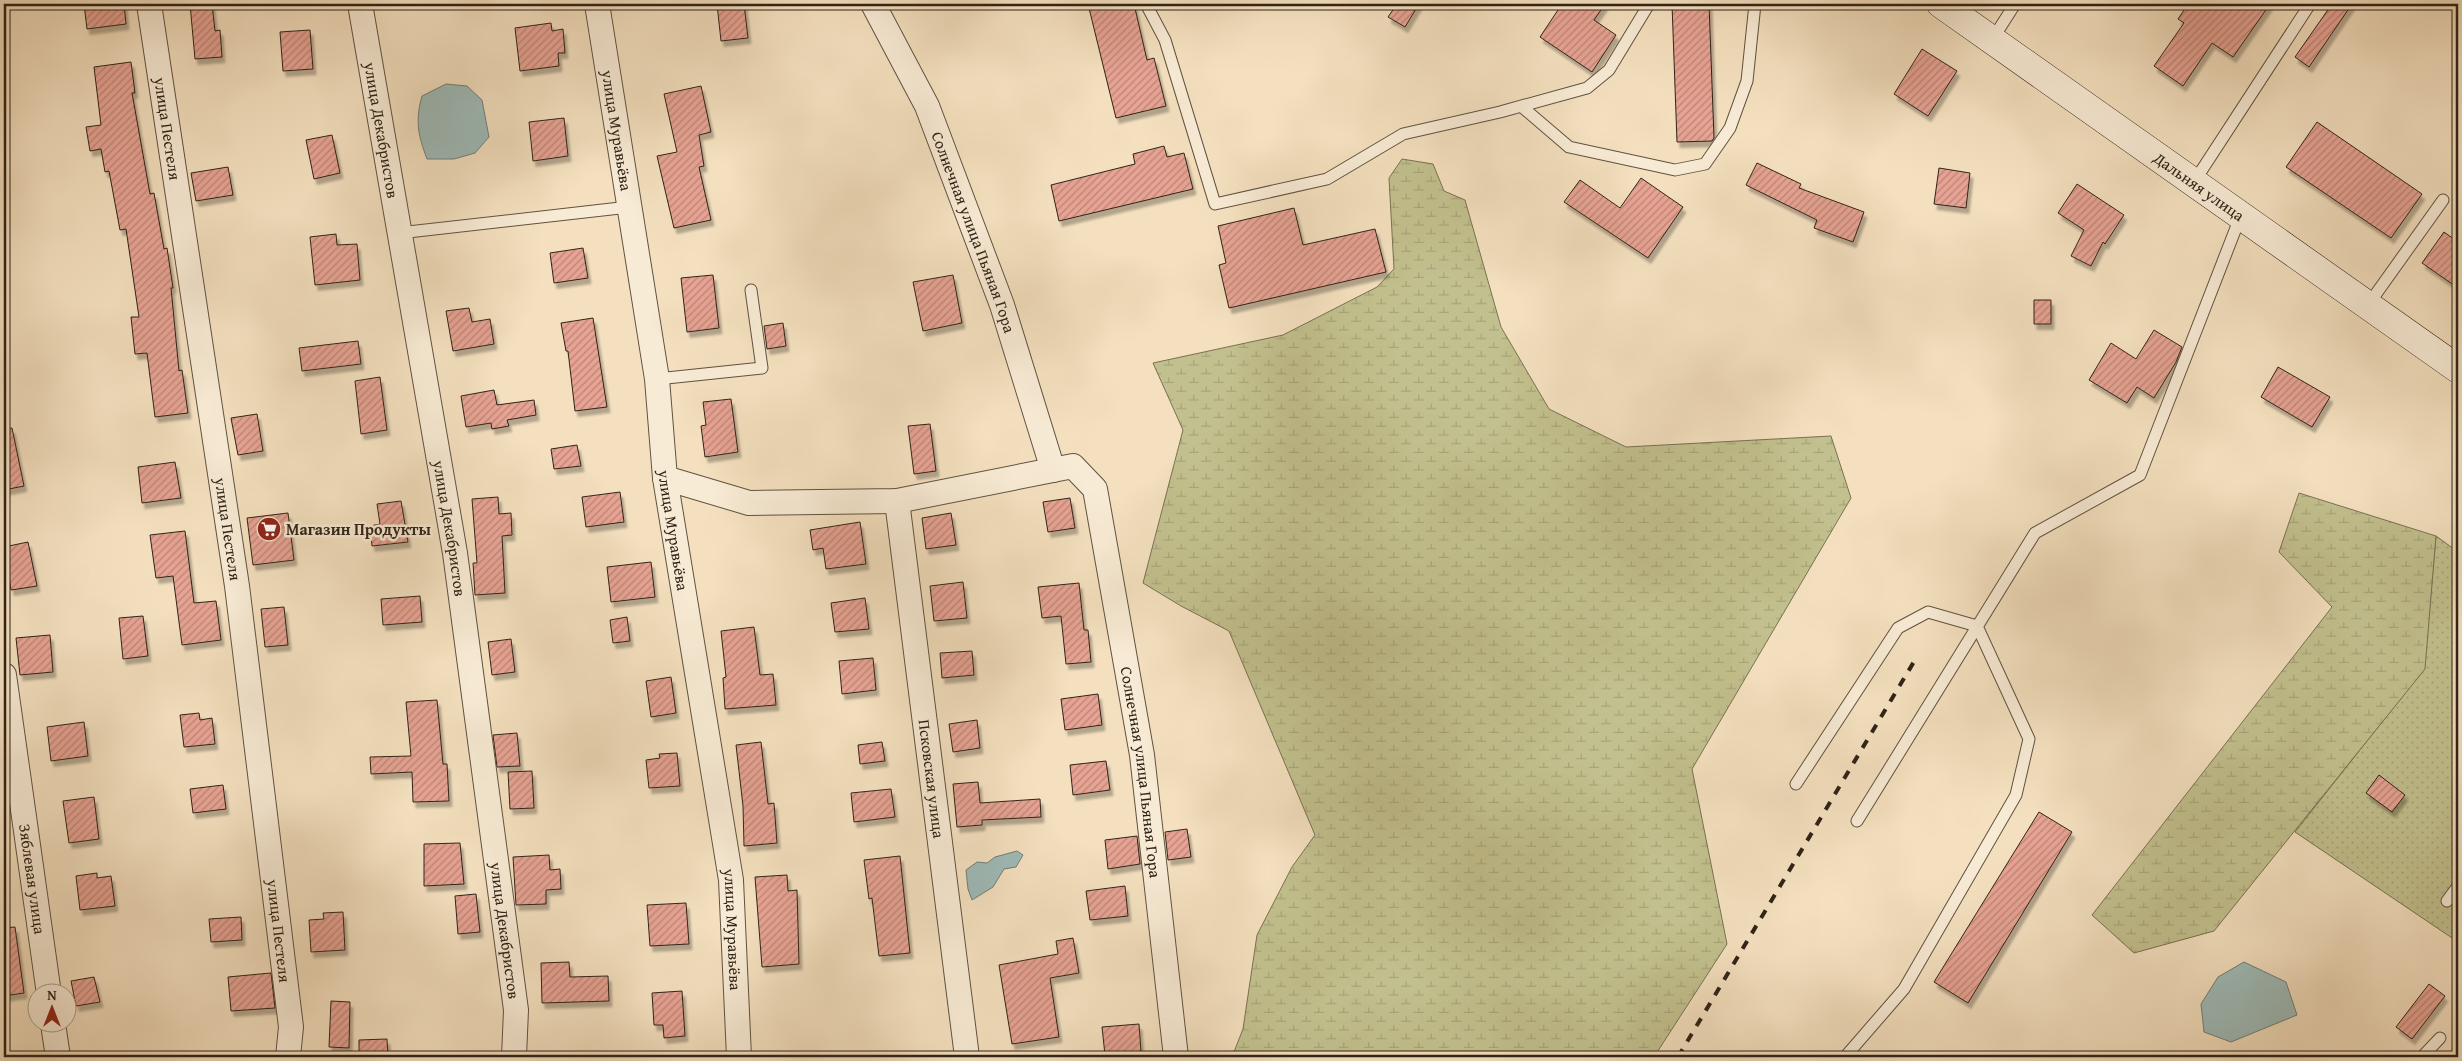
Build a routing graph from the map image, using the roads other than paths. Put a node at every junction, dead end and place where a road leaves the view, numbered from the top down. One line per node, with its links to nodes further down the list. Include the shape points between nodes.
1 (150, 4): 35 (street, улица Пестеля, via 237,586 291,1026)
2 (360, 4): 17 (street, улица Декабристов)
3 (598, 4): 15 (street, улица Муравьёва)
4 (874, 4): 22 (street, Солнечная улица Пьяная Гора, via 930,115 1002,305)
5 (1146, 4): 12 (lane, via 1165,40 1215,204 1327,179 1403,134)
6 (1649, 4): 12 (lane, via 1609,70 1587,88)
7 (1755, 4): 12 (lane, via 1747,81 1730,128 1705,164 1674,170 1568,147)
8 (1941, 4): 11 (main road, Дальняя улица)
9 (2015, 4): 11 (lane)
10 (2310, 4): 13 (lane)
11 (1992, 40): 13 (main road, Дальняя улица)
12 (1522, 106)
13 (2194, 182): 16 (main road, Дальняя улица)
14 (2443, 200): 19 (lane)
15 (629, 207): 17 (lane); 21 (street, улица Муравьёва)
16 (2240, 215): 19 (main road, Дальняя улица); 25 (lane, via 2140,475 2035,533)
17 (399, 233): 36 (street, улица Декабристов, via 455,553 516,1010)
18 (751, 290): 21 (lane, via 762,368)
19 (2368, 305): 20 (main road, Дальняя улица)
20 (2458, 368)
21 (657, 379): 23 (street, улица Муравьёва)
22 (1053, 470): 24 (street); 39 (street, Солнечная улица Пьяная Гора, via 1073,466 1095,489 1142,755)
23 (665, 478): 24 (street, via 749,503); 37 (street, улица Муравьёва, via 731,880)
24 (897, 501): 38 (street, Псковская улица)
25 (1977, 626): 27 (lane, via 1928,612 1898,628); 28 (lane); 40 (lane, via 2029,740 2016,795 1904,988)
26 (4, 676): 31 (street, Зяблевая улица)
27 (1796, 784)
28 (1857, 821)
29 (2458, 886): 30 (lane)
30 (2447, 901)
31 (48, 984)
32 (55, 1034): 34 (street)
33 (2440, 1038): 41 (lane)
34 (58, 1057)
35 (288, 1057)
36 (514, 1057)
37 (739, 1057)
38 (967, 1057)
39 (1176, 1057)
40 (1845, 1057)
41 (2422, 1057)

